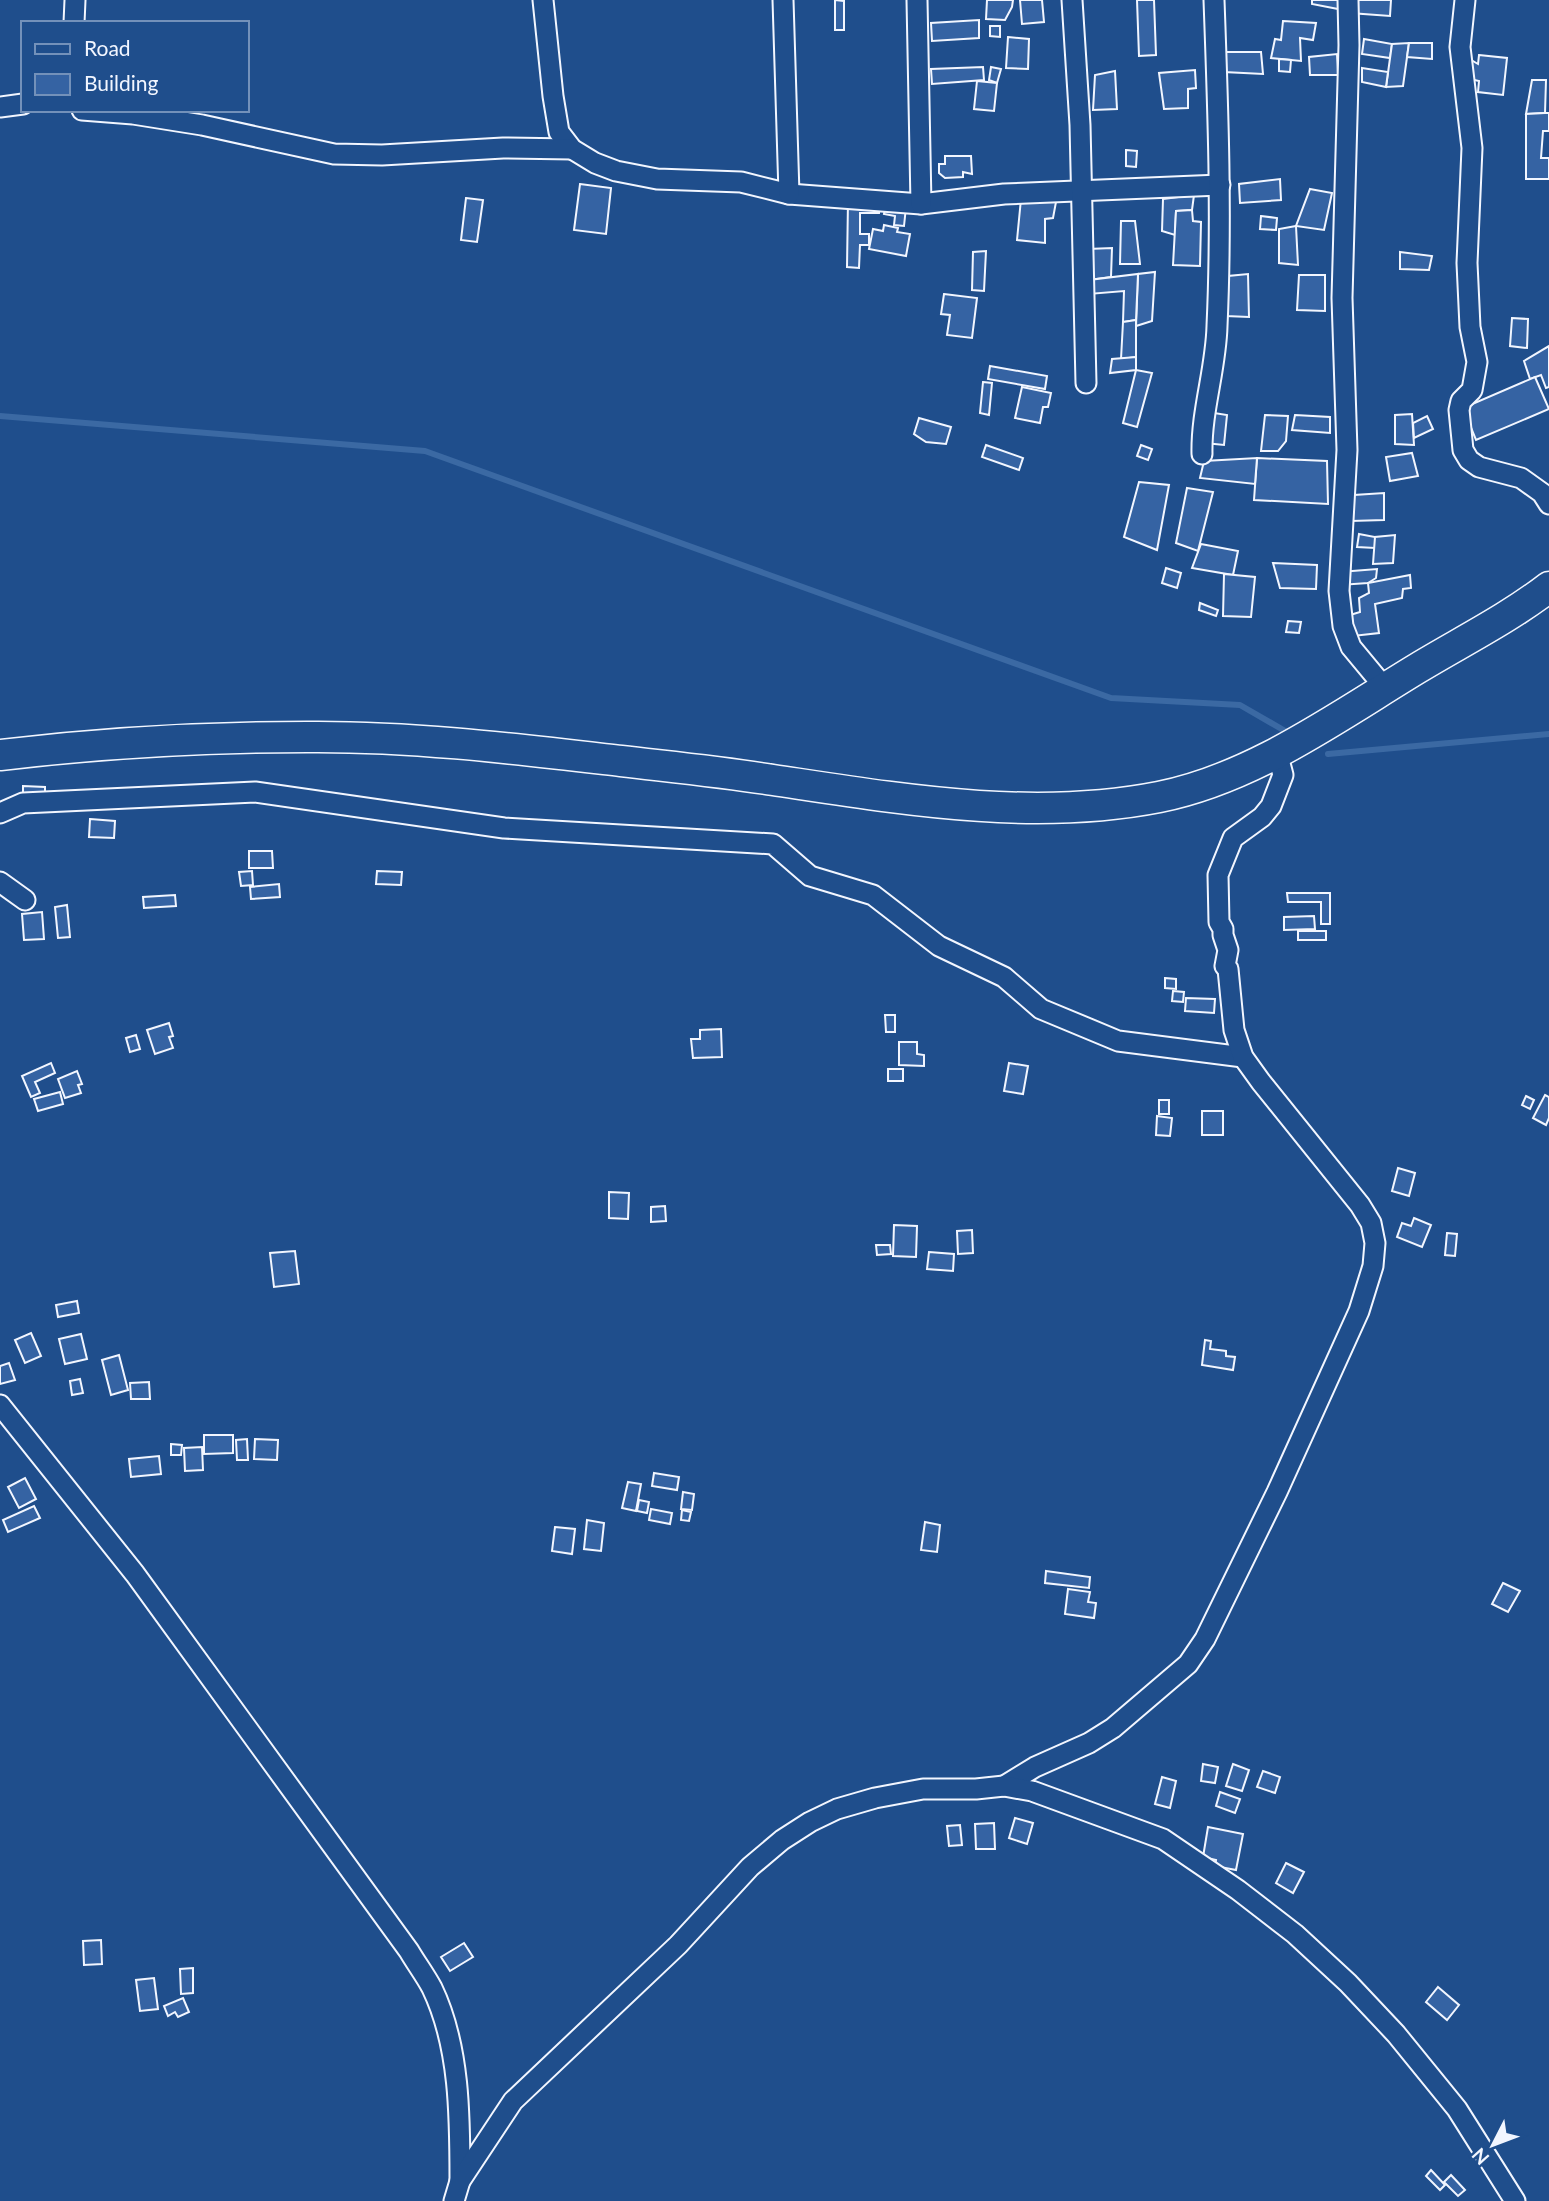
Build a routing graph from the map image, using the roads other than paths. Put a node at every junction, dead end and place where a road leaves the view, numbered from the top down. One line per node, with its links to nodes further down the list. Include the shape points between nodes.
1 (75, 0): 9 (street)
2 (543, 0): 13 (street, via 559,132)
3 (783, 0): 16 (street)
4 (917, 0): 17 (street)
5 (1072, 0): 15 (street)
6 (1214, 0): 14 (street)
7 (1348, 0): 22 (street, via 1342,298 1347,450 1339,591 1351,647)
8 (1465, 0): 20 (street, via 1460,47 1472,148 1467,263 1477,362 1472,390 1459,410 1464,450 1479,467 1521,478)
9 (74, 21)
10 (21, 104): 11 (street)
11 (0, 107)
12 (108, 112): 13 (street, via 202,125 334,154)
13 (572, 149): 16 (street, via 616,171 657,179 741,182)
14 (1220, 185): 15 (street); 19 (street, via 1217,345)
15 (1081, 191): 17 (street); 18 (street)
16 (789, 194): 17 (street)
17 (921, 204)
18 (1086, 383)
19 (1202, 454)
20 (1549, 504)
21 (1549, 587): 22 (main road)
22 (1385, 688): 23 (main road)
23 (1277, 752): 24 (main road, via 1210,784 1157,797 1042,808 895,798 536,751 406,740 151,741); 28 (street, via 1283,775 1271,806 1233,838 1218,874 1219,922 1228,950 1225,966 1234,1030)
24 (4, 761)
25 (0, 813): 28 (street, via 23,803 256,792 504,828 773,844 810,876 873,895 939,946 1004,977 1041,1009 1118,1041)
26 (0, 882): 27 (street)
27 (25, 900)
28 (1243, 1057): 30 (street, via 1371,1223 1373,1266 1359,1311 1265,1516 1205,1639 1188,1664 1113,1728)
29 (0, 1405): 31 (street, via 135,1574 432,1988 448,2030 460,2120)
30 (1004, 1786): 31 (street, via 923,1789 876,1798 837,1809 782,1840 513,2101); 33 (street, via 1032,1791 1163,1839 1295,1934 1396,2034 1457,2109)
31 (460, 2181): 32 (street)
32 (454, 2201)
33 (1515, 2201)

